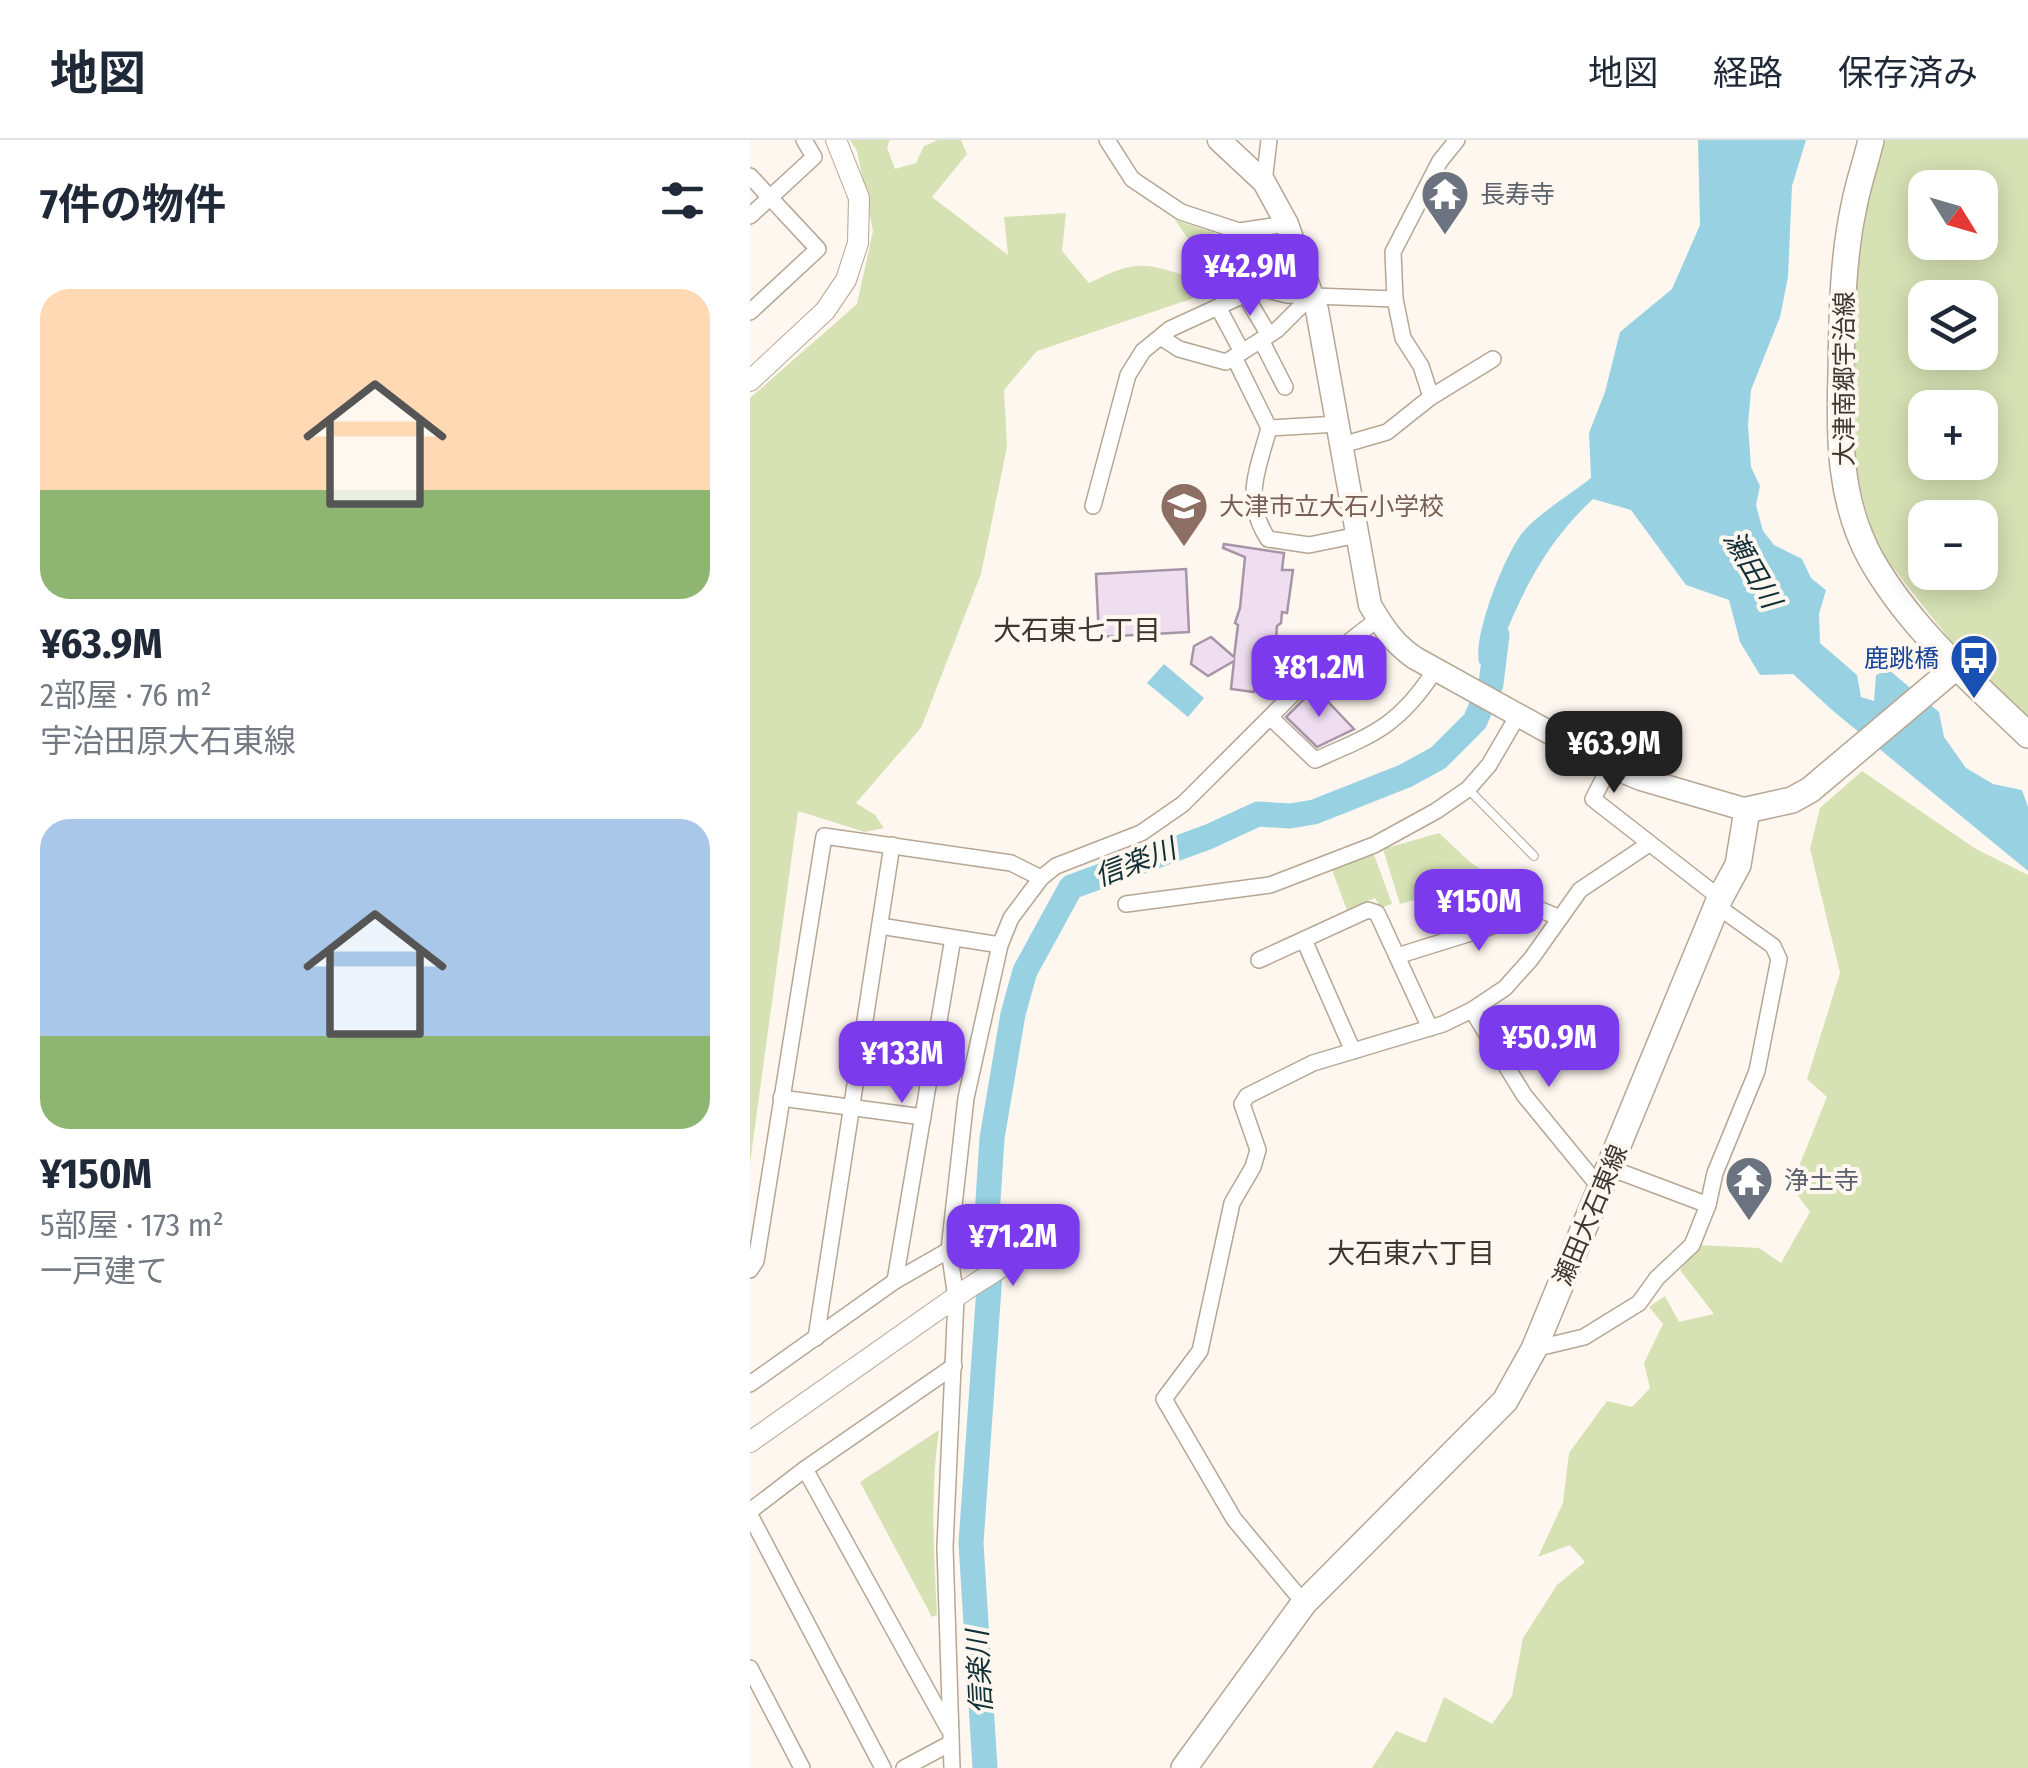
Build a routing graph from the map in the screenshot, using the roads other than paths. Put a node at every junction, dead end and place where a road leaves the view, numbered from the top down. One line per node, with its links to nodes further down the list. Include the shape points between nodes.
1 (804, 140): 10 (street, via 814,157)
2 (836, 140): 22 (street, via 860,198 858,244 846,280 825,311)
3 (1107, 140): 12 (street, via 1132,178 1181,212 1239,230)
4 (1220, 140): 9 (main road)
5 (1268, 140): 9 (street)
6 (1457, 140): 15 (street, via 1393,252)
7 (1872, 140): 30 (main road, 大津南郷宇治線, via 1853,208 1843,290 1839,441 1846,496 1886,584)
8 (750, 176): 10 (street)
9 (1264, 182): 12 (main road)
10 (770, 197): 11 (street); 17 (street, via 818,249)
11 (750, 216)
12 (1287, 224): 14 (main road)
13 (1245, 295): 14 (street, via 1259,288); 16 (street); 19 (street)
14 (1312, 295): 15 (street); 19 (street); 26 (main road)
15 (1394, 299): 24 (street, via 1403,338)
16 (1218, 307): 18 (street); 20 (street)
17 (750, 312)
18 (1162, 338): 20 (street, via 1226,362); 27 (street, via 1143,351 1128,375)
19 (1265, 338): 20 (street); 23 (street)
20 (1238, 355): 25 (street)
21 (1493, 359): 24 (street)
22 (750, 381)
23 (1285, 387)
24 (1431, 397): 26 (street, via 1387,432)
25 (1269, 428): 26 (street); 28 (street, via 1252,492 1268,539 1309,545)
26 (1340, 434): 28 (main road)
27 (1093, 506)
28 (1358, 535): 29 (main road)
29 (1378, 619): 31 (main road, via 1399,647); 33 (street)
30 (1952, 670): 34 (main road, 大津南郷宇治線); 37 (main road, via 1792,800)
31 (1440, 673): 32 (main road); 33 (street, via 1391,723 1315,760)
32 (1513, 715): 35 (main road); 36 (street)
33 (1271, 718): 41 (street, via 1165,818)
34 (2028, 735)
35 (1610, 766): 37 (main road); 39 (street, via 1593,799)
36 (1468, 788): 40 (lane); 43 (street, via 1374,845 1270,886)
37 (1747, 810): 42 (main road, 瀬田大石東線, via 1738,865)
38 (892, 844): 41 (street, via 1011,863); 45 (street); 54 (street, via 824,836)
39 (1649, 844): 42 (street); 44 (street, via 1580,890)
40 (1534, 856)
41 (1041, 878): 48 (street)
42 (1718, 902): 57 (main road, 瀬田大石東線); 58 (street, via 1779,959 1757,1071)
43 (1126, 904)
44 (1560, 918): 49 (street, via 1526,909); 51 (street, via 1505,988)
45 (880, 926): 46 (street); 55 (street)
46 (953, 938): 48 (street); 56 (street)
47 (1304, 940): 49 (street, via 1368,910 1377,912); 50 (street); 53 (street)
48 (1000, 945): 59 (street, via 966,1098)
49 (1397, 956): 52 (street)
50 (1260, 960)
51 (1472, 1010): 52 (street); 57 (street, via 1524,1095)
52 (1430, 1028): 53 (street)
53 (1354, 1051): 71 (street, via 1291,1074 1242,1104 1258,1150 1254,1167 1232,1203 1200,1351 1164,1399 1234,1520)
54 (781, 1098): 55 (street); 61 (street)
55 (852, 1107): 56 (street); 64 (street)
56 (923, 1117): 62 (street)
57 (1606, 1179): 58 (street); 65 (main road, 瀬田大石東線)
58 (1708, 1205): 65 (street, via 1692,1245 1639,1304 1584,1337)
59 (949, 1250): 62 (street); 63 (street)
60 (1029, 1250): 63 (street)
61 (750, 1270)
62 (895, 1281): 64 (street)
63 (963, 1292): 66 (street); 68 (street)
64 (816, 1338): 67 (street)
65 (1534, 1349): 71 (main road, 瀬田大石東線, via 1505,1401)
66 (954, 1366): 69 (street); 73 (street, via 945,1547)
67 (750, 1384)
68 (750, 1442)
69 (804, 1469): 70 (street); 73 (street)
70 (750, 1513): 75 (street)
71 (1304, 1603): 78 (main road, 瀬田大石東線)
72 (750, 1668): 74 (street)
73 (951, 1739): 76 (street); 77 (street)
74 (802, 1768)
75 (882, 1768)
76 (904, 1768)
77 (952, 1768)
78 (1184, 1768)

